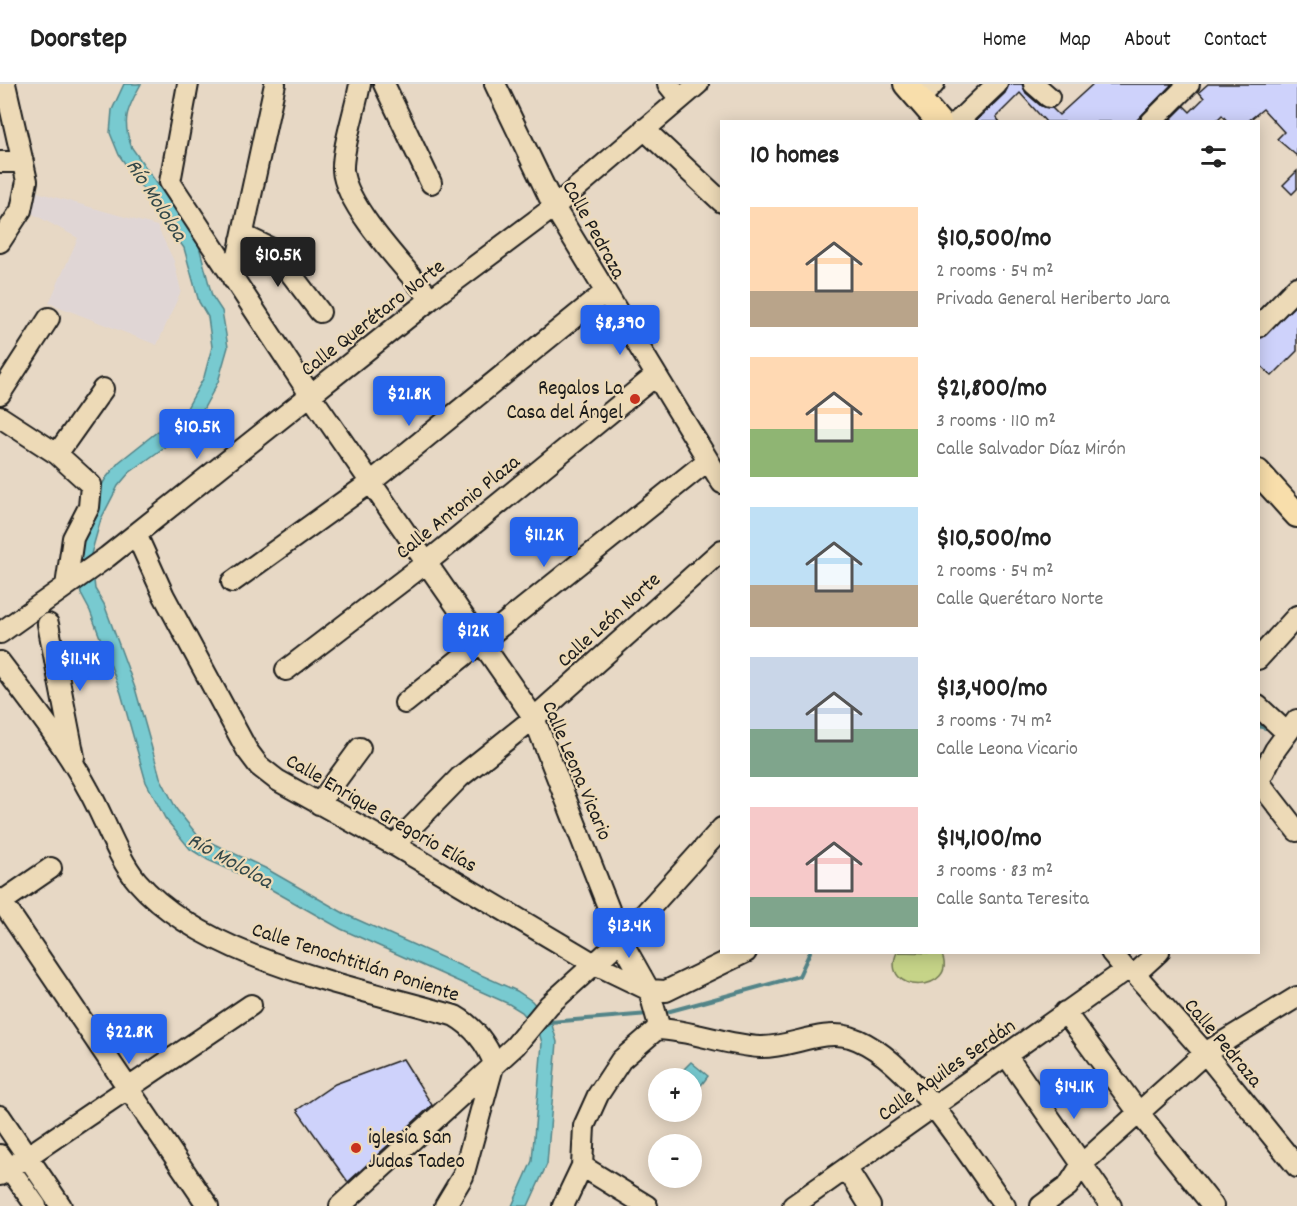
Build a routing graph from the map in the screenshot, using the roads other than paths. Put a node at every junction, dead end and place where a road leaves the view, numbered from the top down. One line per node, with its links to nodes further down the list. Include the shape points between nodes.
1 (5, 84): 17 (street)
2 (188, 84): 23 (street, Calle Leona Vicario, via 170,182)
3 (275, 84): 21 (street)
4 (360, 84): 26 (street, via 343,168 345,185 356,206)
5 (384, 84): 18 (street)
6 (495, 84): 20 (street, Calle Pedraza)
7 (698, 84): 11 (street, Calle Querétaro Norte)
8 (997, 84): 13 (street)
9 (1189, 84): 14 (street)
10 (920, 89): 12 (main road)
11 (674, 92): 15 (street, Calle Querétaro Norte)
12 (938, 120)
13 (959, 120)
14 (1153, 120)
15 (644, 129): 19 (street); 20 (street, Calle Querétaro Norte)
16 (0, 162): 17 (street)
17 (23, 162): 22 (street, via 26,194 21,210)
18 (431, 183)
19 (720, 200)
20 (554, 207): 25 (street, Calle Pedraza); 26 (street, Calle Querétaro Norte)
21 (241, 240): 23 (street); 27 (street, via 249,238 272,249)
22 (0, 242)
23 (232, 279): 33 (street, Calle Leona Vicario)
24 (1297, 287): 29 (street)
25 (604, 293): 30 (street, Calle Pedraza); 39 (street)
26 (431, 299): 33 (street, Calle Querétaro Norte)
27 (320, 312)
28 (49, 318): 32 (street)
29 (1260, 325)
30 (655, 376): 36 (street, Calle Pedraza); 43 (street, Calle Antonio Plaza)
31 (103, 389): 35 (street)
32 (0, 394)
33 (311, 396): 39 (street, Calle Leona Vicario); 41 (street, Calle Querétaro Norte)
34 (0, 417): 35 (street)
35 (57, 454): 45 (street, via 91,485 89,507 74,537)
36 (707, 460): 38 (street, Calle Pedraza); 49 (street)
37 (1260, 474): 40 (main road)
38 (720, 480)
39 (371, 482): 43 (street, Calle Leona Vicario); 44 (street)
40 (1297, 515)
41 (136, 534): 45 (street, Calle Querétaro Norte); 61 (street, Calle Enrique Gregorio Elías, via 164,596 247,750 277,780)
42 (720, 552): 55 (street, Calle León Norte)
43 (426, 563): 49 (street, Calle Leona Vicario); 52 (street, Calle Antonio Plaza)
44 (232, 582)
45 (69, 584): 48 (street, Calle Querétaro Norte)
46 (1297, 616): 50 (street)
47 (48, 624): 58 (street)
48 (0, 633)
49 (480, 643): 53 (street); 55 (street, Calle Leona Vicario)
50 (1260, 657)
51 (0, 662): 58 (street, Calle Tenochtitlán Poniente)
52 (286, 670)
53 (405, 703)
54 (1260, 707): 56 (street)
55 (534, 718): 64 (street, Calle León Norte, via 460,777); 67 (street, Calle Leona Vicario)
56 (1286, 725): 59 (street)
57 (360, 748): 61 (street)
58 (75, 766): 79 (street, Calle Tenochtitlán Poniente, via 135,878 166,910 213,937 282,966 454,1016 475,1030)
59 (1260, 781)
60 (1260, 784): 63 (street)
61 (319, 804): 64 (street, Calle Enrique Gregorio Elías)
62 (720, 830): 67 (street)
63 (1297, 831)
64 (394, 845): 71 (street, Calle Enrique Gregorio Elías)
65 (51, 868): 66 (street)
66 (1, 901): 80 (street)
67 (621, 940): 71 (street); 75 (street, Calle Leona Vicario)
68 (742, 954): 75 (street, via 666,991)
69 (1113, 954): 72 (street, Calle Pedraza)
70 (1156, 954): 72 (street, Calle Aquiles Serdán)
71 (593, 963): 75 (street, Calle Enrique Gregorio Elías); 79 (street)
72 (1130, 972): 76 (street, Calle Aquiles Serdán); 77 (street, Calle Pedraza)
73 (1297, 997): 77 (street)
74 (251, 1005): 80 (street)
75 (654, 1011): 81 (street, via 691,1032 738,1045 776,1047 832,1035 849,1037 900,1068); 87 (street, via 598,1095 584,1126)
76 (1065, 1012): 78 (street, Calle Aquiles Serdán); 82 (street)
77 (1205, 1053): 82 (street); 88 (street, Calle Pedraza)
78 (1006, 1055): 81 (street, Calle Aquiles Serdán); 85 (street)
79 (494, 1063): 93 (street); 94 (street, via 463,1176)
80 (128, 1088): 84 (street); 92 (street)
81 (933, 1106): 89 (street, Calle Aquiles Serdán); 99 (street)
82 (1139, 1113): 85 (street); 102 (street)
83 (0, 1116): 84 (street)
84 (28, 1156): 86 (street); 91 (street)
85 (1082, 1164): 100 (street, via 1068,1186); 101 (street)
86 (3, 1166): 90 (street)
87 (582, 1166): 95 (street); 96 (street)
88 (1297, 1167)
89 (847, 1169): 97 (street, Calle Aquiles Serdán); 98 (street)
90 (36, 1206)
91 (61, 1206)
92 (208, 1206)
93 (340, 1206)
94 (445, 1206)
95 (562, 1206)
96 (647, 1206)
97 (793, 1206)
98 (870, 1206)
99 (1005, 1206)
100 (1041, 1206)
101 (1112, 1206)
102 (1213, 1206)

